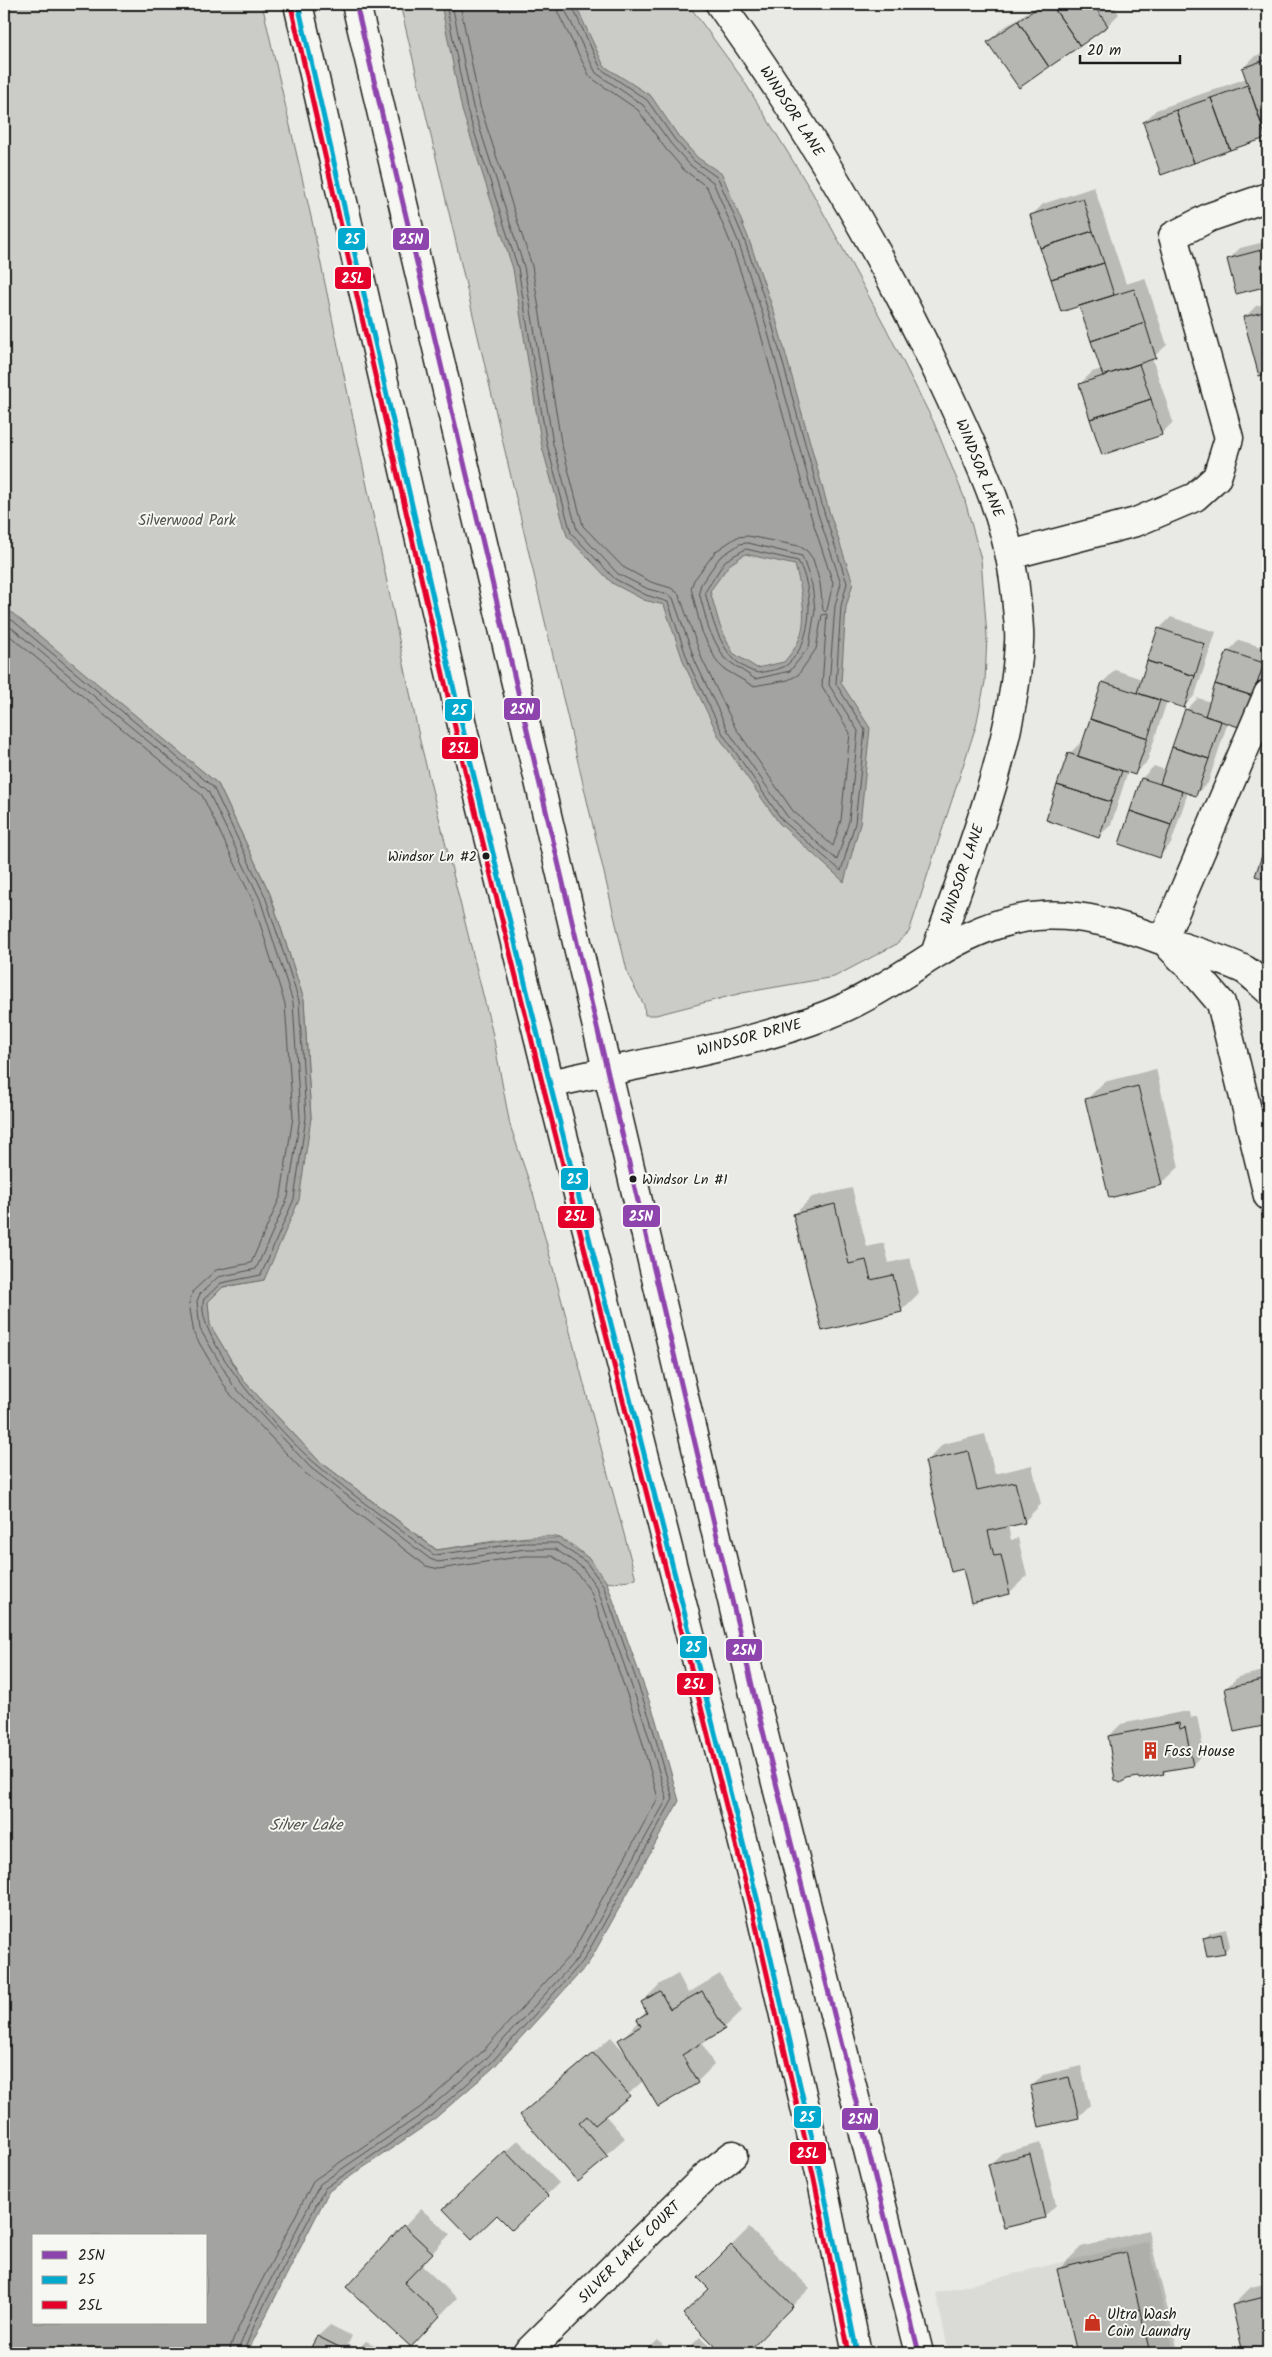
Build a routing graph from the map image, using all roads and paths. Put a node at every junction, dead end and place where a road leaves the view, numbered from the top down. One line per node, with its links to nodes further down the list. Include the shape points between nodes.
1 (298, 4): 11 (main road, via 470,760)
2 (356, 4): 10 (main road)
3 (720, 4): 5 (main road, WINDSOR LANE, via 837,181 908,309 986,473)
4 (1268, 197): 5 (main road, via 1210,217 1173,236 1229,438 1217,477 1195,497 1136,522)
5 (1010, 555): 8 (main road, WINDSOR LANE, via 1019,640 1014,701 998,766)
6 (1268, 694): 7 (main road)
7 (1163, 940): 8 (main road, WINDSOR LANE, via 1090,917 1048,915 1001,923 970,934); 9 (main road, WINDSOR LANE, via 1246,971); 12 (main road, WINDSOR LANE, via 1221,1003)
8 (935, 954): 10 (main road, WINDSOR DRIVE, via 883,988 828,1015 760,1037)
9 (1268, 990)
10 (606, 1071): 11 (main road, WINDSOR DRIVE); 16 (main road, via 763,1734)
11 (550, 1084): 15 (main road, via 758,1902)
12 (1268, 1196)
13 (733, 2155): 14 (main road, SILVER LAKE COURT, via 704,2178)
14 (528, 2353)
15 (858, 2353)
16 (919, 2353)

